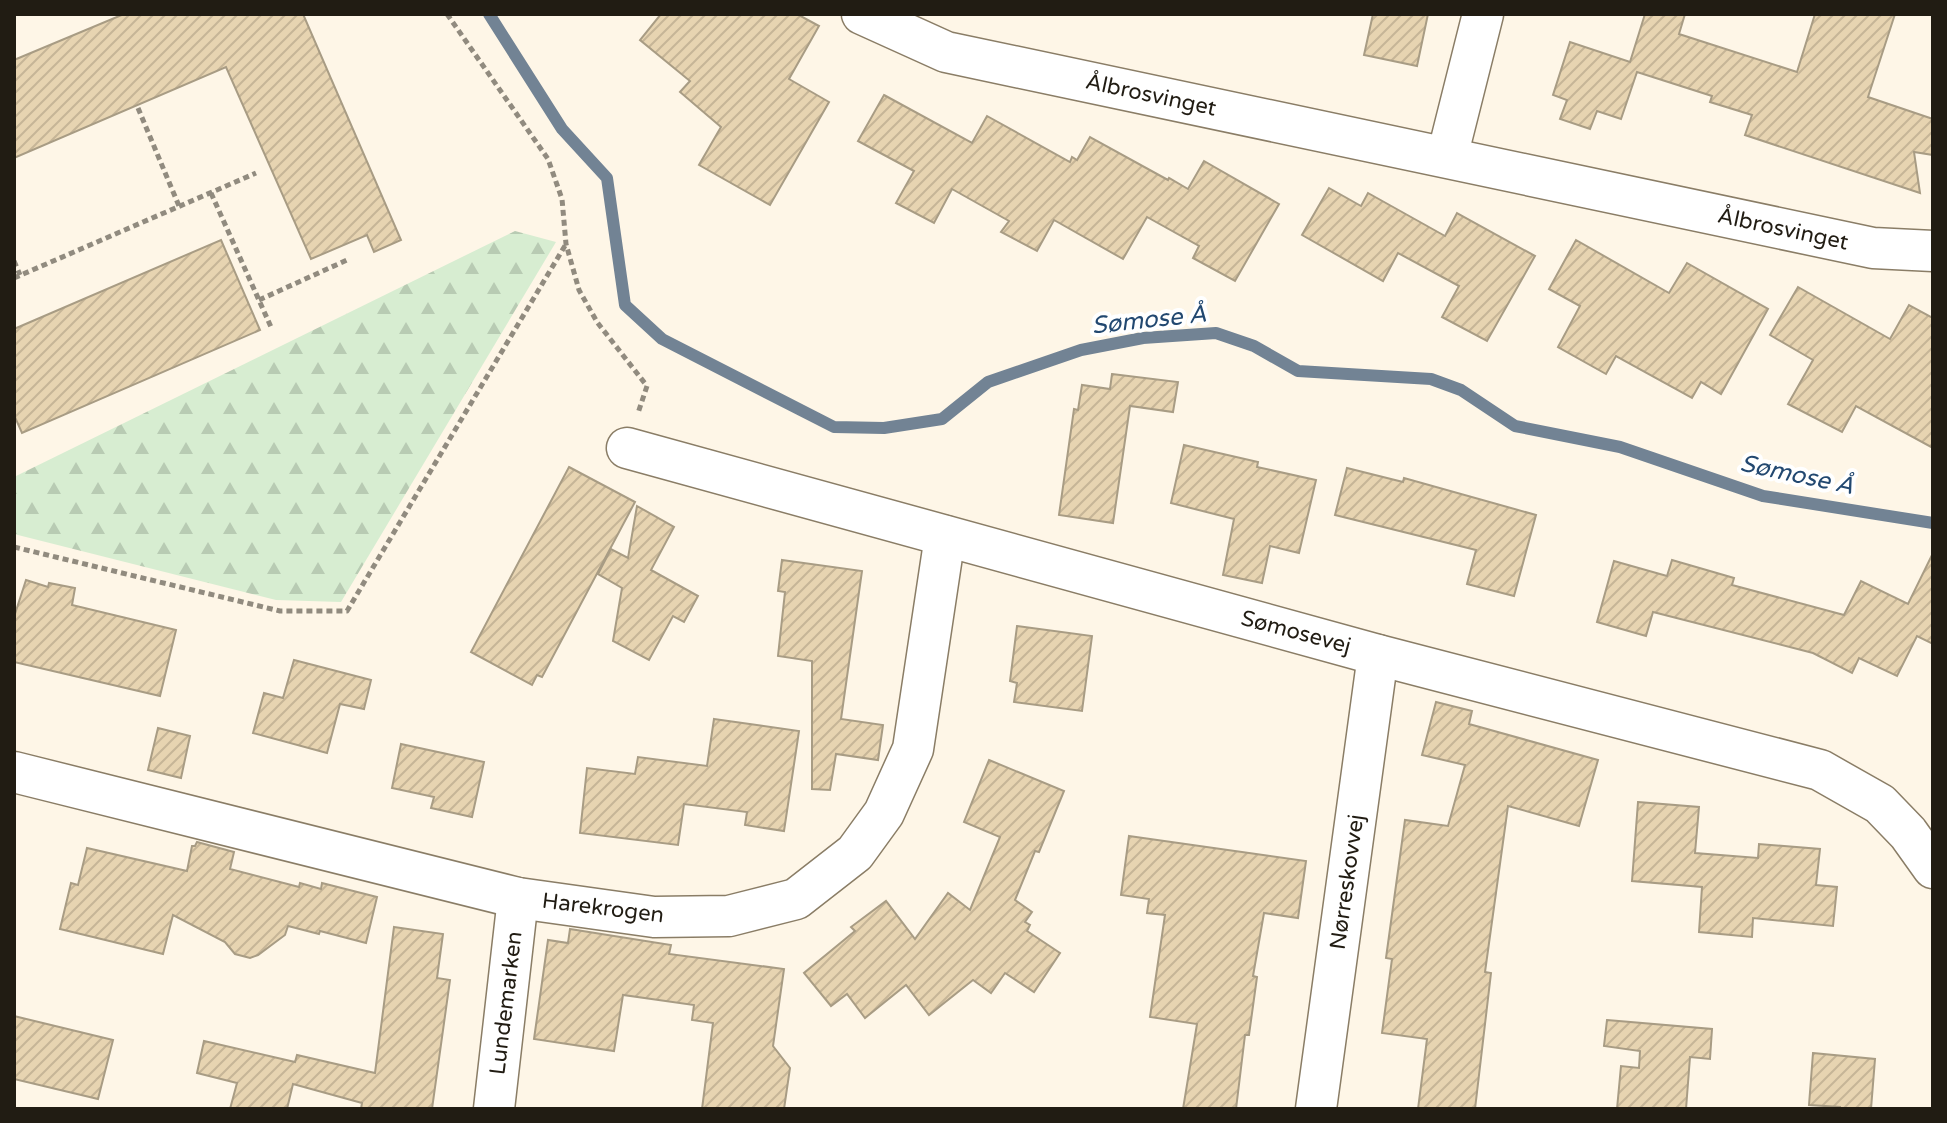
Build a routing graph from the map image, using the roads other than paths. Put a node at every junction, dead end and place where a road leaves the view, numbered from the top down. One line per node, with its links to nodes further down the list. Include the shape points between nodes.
1 (862, 14): 3 (street, Ålbrosvinget, via 946,52)
2 (1483, 14): 3 (street)
3 (1447, 157): 4 (street, Ålbrosvinget, via 1873,248)
4 (1933, 251)
5 (627, 448): 6 (street, Sømosevej)
6 (945, 536): 7 (street, Sømosevej); 10 (street, Harekrogen, via 913,749 884,813 855,853 796,899 729,916 654,917)
7 (1378, 655): 9 (street, Sømosevej, via 1820,770 1880,804); 12 (street, Nørreskovvej)
8 (14, 772): 10 (street, Harekrogen)
9 (1933, 868)
10 (518, 898): 11 (street, Lundemarken)
11 (494, 1109)
12 (1316, 1109)

